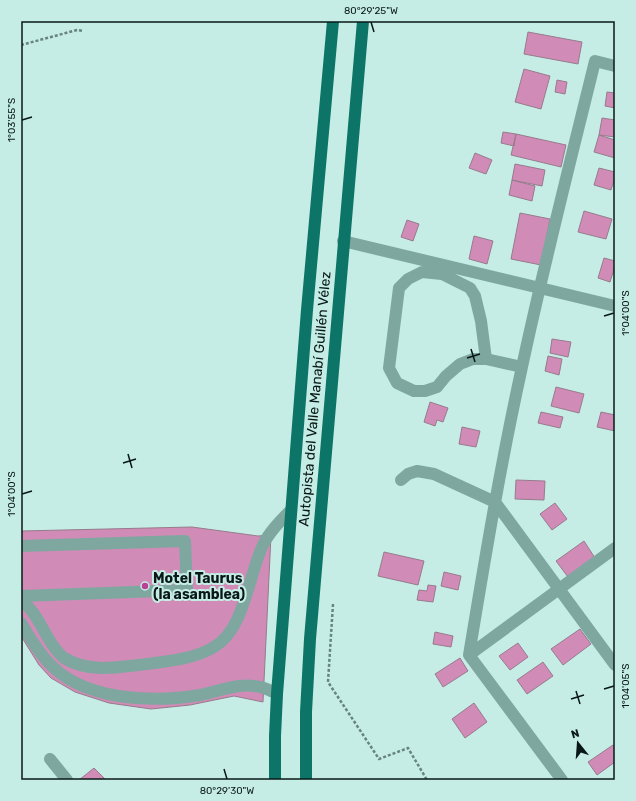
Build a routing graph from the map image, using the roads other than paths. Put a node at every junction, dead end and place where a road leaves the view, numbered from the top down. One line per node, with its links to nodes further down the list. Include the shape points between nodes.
1 (333, 21): 11 (main road, Autopista del Valle Manabí Guillén Vélez)
2 (363, 21): 4 (main road, Autopista del Valle Manabí Guillén Vélez)
3 (615, 66): 5 (street, via 595,61)
4 (343, 241): 5 (street); 24 (main road, Autopista del Valle Manabí Guillén Vélez, via 310,639)
5 (540, 288): 6 (street); 8 (street)
6 (615, 306)
7 (486, 359): 7 (street, via 473,359 460,364 437,387 426,392 414,391 398,383 390,368 399,288 408,279 422,272 442,274 470,288 475,296 481,322); 8 (street)
8 (522, 367): 10 (street)
9 (401, 480): 10 (street, via 417,471 434,474)
10 (495, 502): 14 (street); 18 (street)
11 (291, 510): 16 (street, via 263,545 235,625 219,644 199,654 164,662 114,668 88,668 74,664 62,657 34,614); 20 (main road, Autopista del Valle Manabí Guillén Vélez)
12 (21, 546): 15 (street, via 185,541 187,590)
13 (615, 548): 14 (street)
14 (558, 588): 18 (street); 19 (street)
15 (21, 596)
16 (21, 600)
17 (21, 623): 20 (street, via 47,661 68,680 96,690 151,700 178,699 238,686 261,687)
18 (469, 655): 25 (street)
19 (615, 665)
20 (277, 694): 23 (main road, Autopista del Valle Manabí Guillén Vélez)
21 (50, 759): 22 (street)
22 (67, 780)
23 (275, 780)
24 (306, 780)
25 (562, 780)

